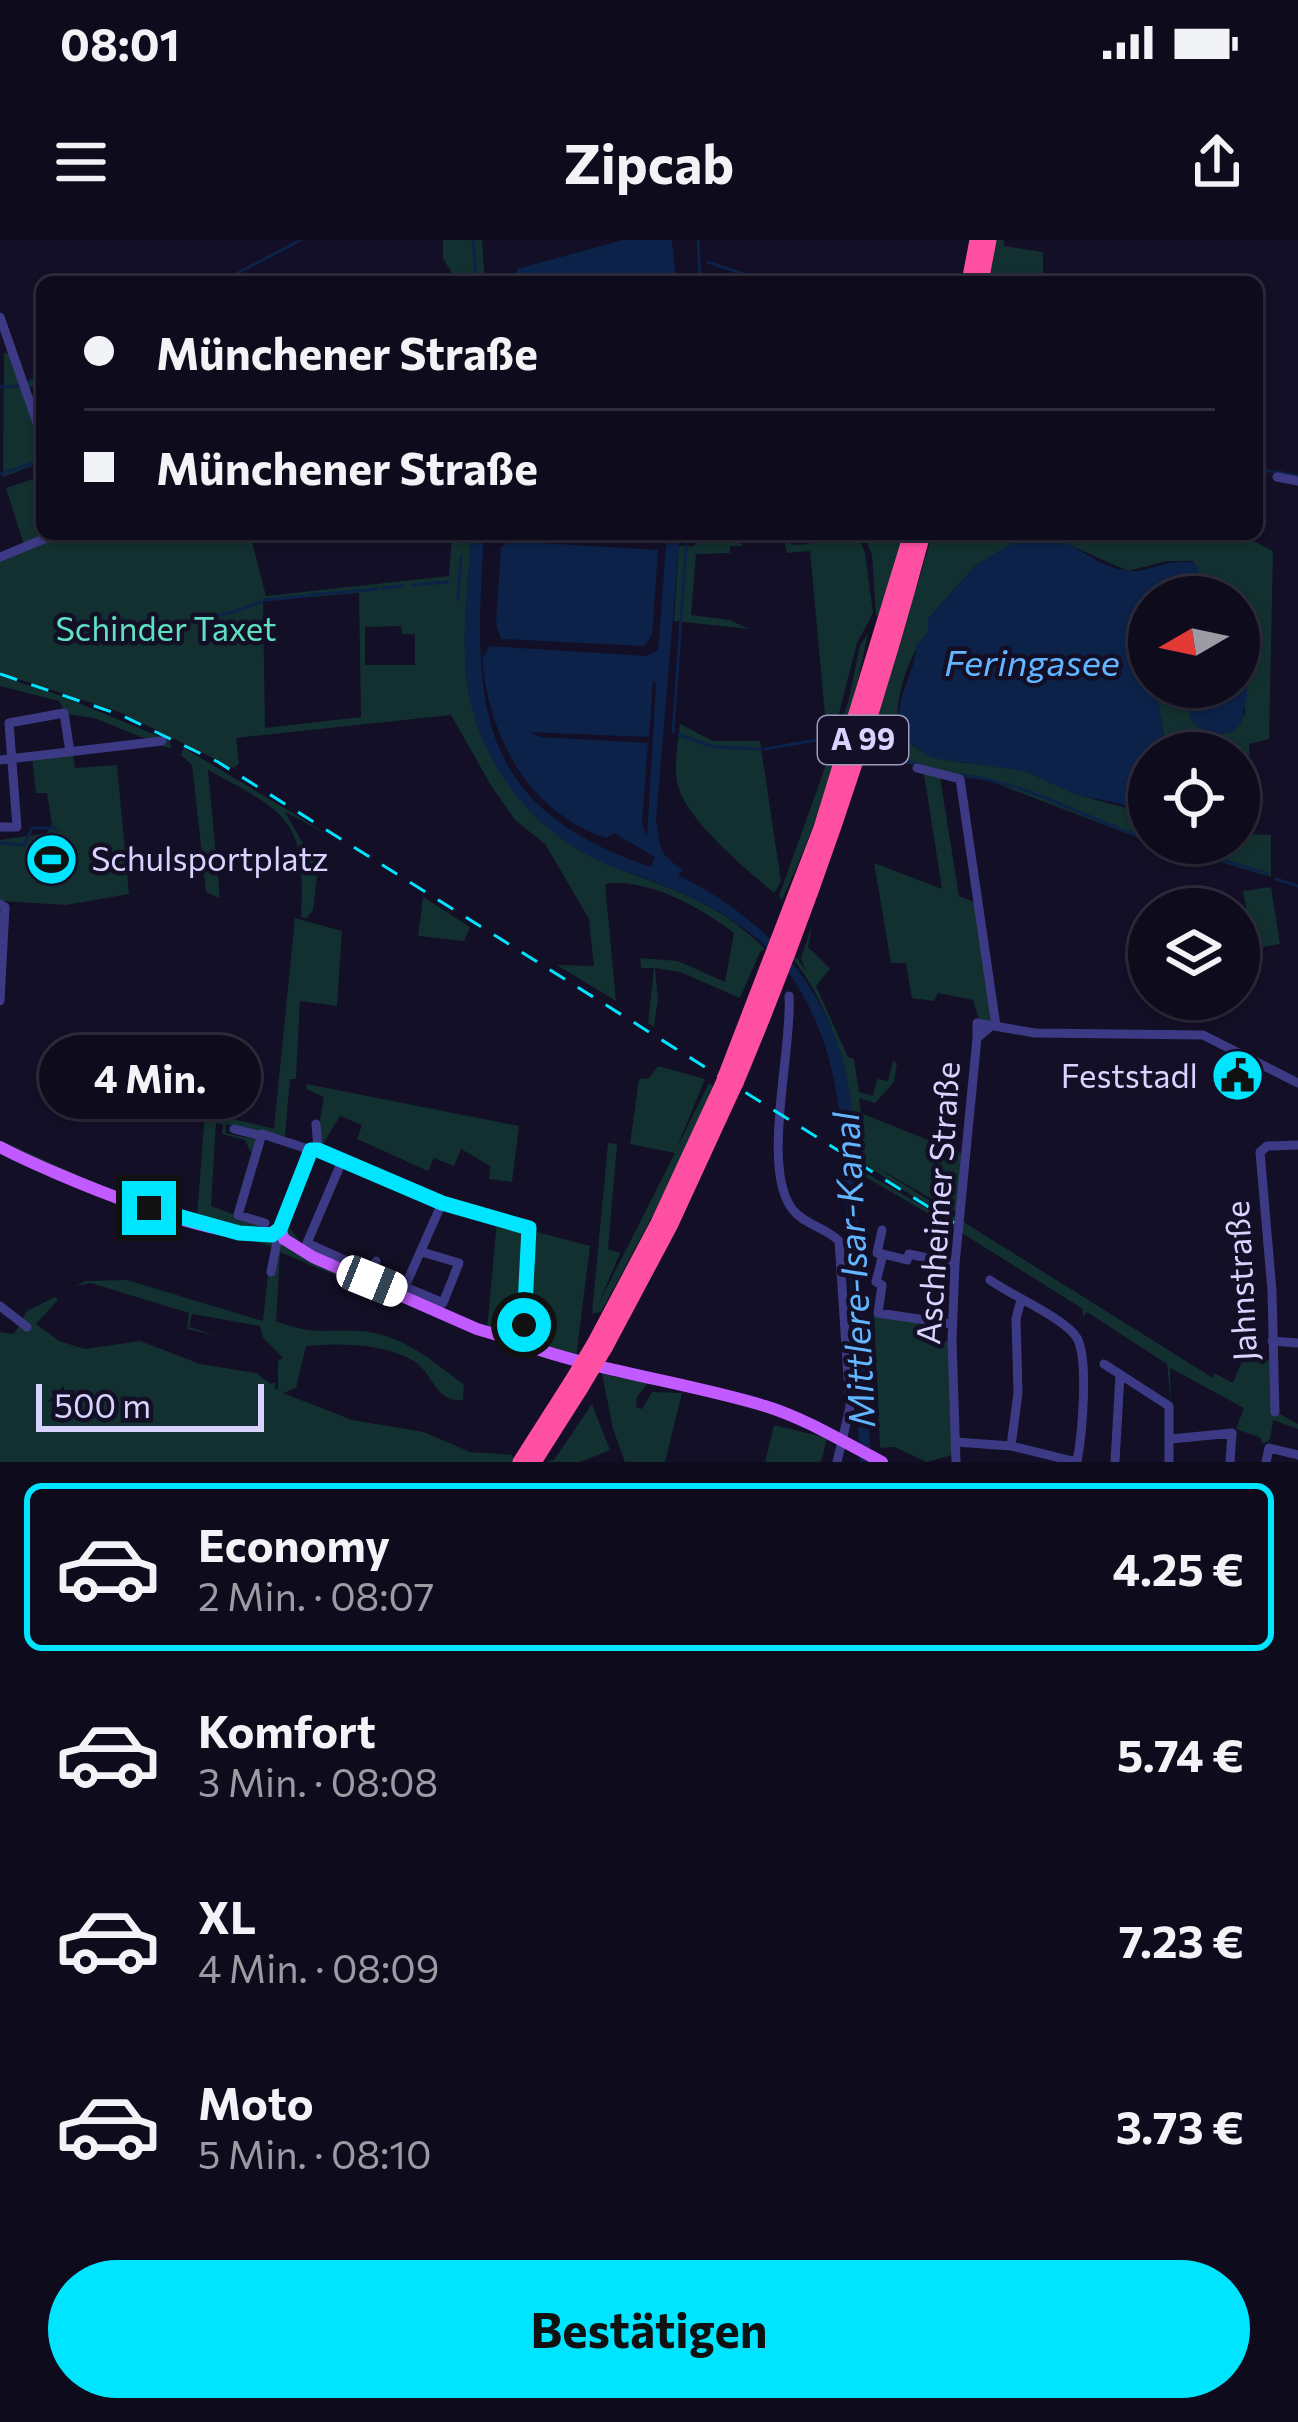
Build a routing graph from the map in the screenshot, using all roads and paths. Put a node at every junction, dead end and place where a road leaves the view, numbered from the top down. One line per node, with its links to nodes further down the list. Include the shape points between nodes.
1 (976, 240): 3 (highway)
2 (989, 240): 4 (highway)
3 (970, 276)
4 (982, 276)
5 (0, 317): 6 (street)
6 (36, 420)
7 (1277, 477): 8 (street)
8 (1298, 481)
9 (41, 540): 12 (street)
10 (908, 540): 23 (highway, A 99)
11 (920, 540): 23 (highway, A 99, via 867,728)
12 (0, 557)
13 (4, 721): 15 (street, via 64,713); 16 (street)
14 (162, 741): 15 (street)
15 (70, 752): 16 (street)
16 (14, 759): 17 (street); 19 (street)
17 (0, 760)
18 (916, 768): 27 (street, via 960,779)
19 (17, 791): 20 (street); 21 (street, via 17,827)
20 (0, 793)
21 (0, 827)
22 (3, 905): 24 (street)
23 (788, 938): 62 (highway, A 99, bridge, via 729,1083 600,1345)
24 (1, 965): 26 (street)
25 (789, 996): 58 (street, via 778,1113 782,1179 792,1210 839,1241 850,1407)
26 (0, 997)
27 (993, 1027): 28 (street, Aschheimer Straße); 28 (street, via 977,1023); 29 (street, via 1203,1035)
28 (977, 1038): 43 (street, Aschheimer Straße)
29 (1298, 1083)
30 (316, 1124): 34 (street)
31 (234, 1129): 32 (street)
32 (262, 1136): 34 (street); 39 (street, via 238,1215)
33 (1298, 1145): 52 (street, Jahnstraße, via 1262,1149)
34 (313, 1146): 36 (street); 39 (street)
35 (0, 1147): 39 (main road, via 103,1193 210,1226)
36 (342, 1161): 37 (street); 42 (street, via 308,1243 372,1272)
37 (442, 1203): 40 (street); 51 (street, via 529,1228)
38 (882, 1230): 41 (street)
39 (276, 1234): 44 (street); 46 (main road, via 313,1257)
40 (422, 1252): 46 (street); 46 (street, via 459,1263 443,1303)
41 (883, 1254): 43 (street); 49 (street, via 878,1312)
42 (376, 1261)
43 (955, 1264): 49 (street, Aschheimer Straße)
44 (271, 1272)
45 (990, 1280): 47 (street)
46 (403, 1290): 51 (main road, via 492,1332)
47 (1022, 1300): 60 (street); 64 (street, via 1079,1343)
48 (0, 1306): 50 (street)
49 (952, 1324): 59 (street, Aschheimer Straße)
50 (27, 1327)
51 (521, 1337): 58 (main road, via 597,1369 764,1406)
52 (1272, 1341): 53 (street); 56 (street, Jahnstraße)
53 (1298, 1343)
54 (1104, 1364): 55 (street)
55 (1120, 1374): 57 (street, via 1169,1406); 67 (street)
56 (1275, 1412)
57 (1171, 1439): 68 (street); 69 (street, via 1233,1433)
58 (842, 1440): 63 (main road); 65 (street)
59 (956, 1442): 60 (street); 66 (street, Aschheimer Straße)
60 (1011, 1446): 64 (street)
61 (1298, 1455): 70 (street, via 1269,1448)
62 (526, 1460)
63 (878, 1460)
64 (1077, 1461)
65 (837, 1462)
66 (956, 1462)
67 (1115, 1462)
68 (1169, 1462)
69 (1230, 1462)
70 (1266, 1462)

